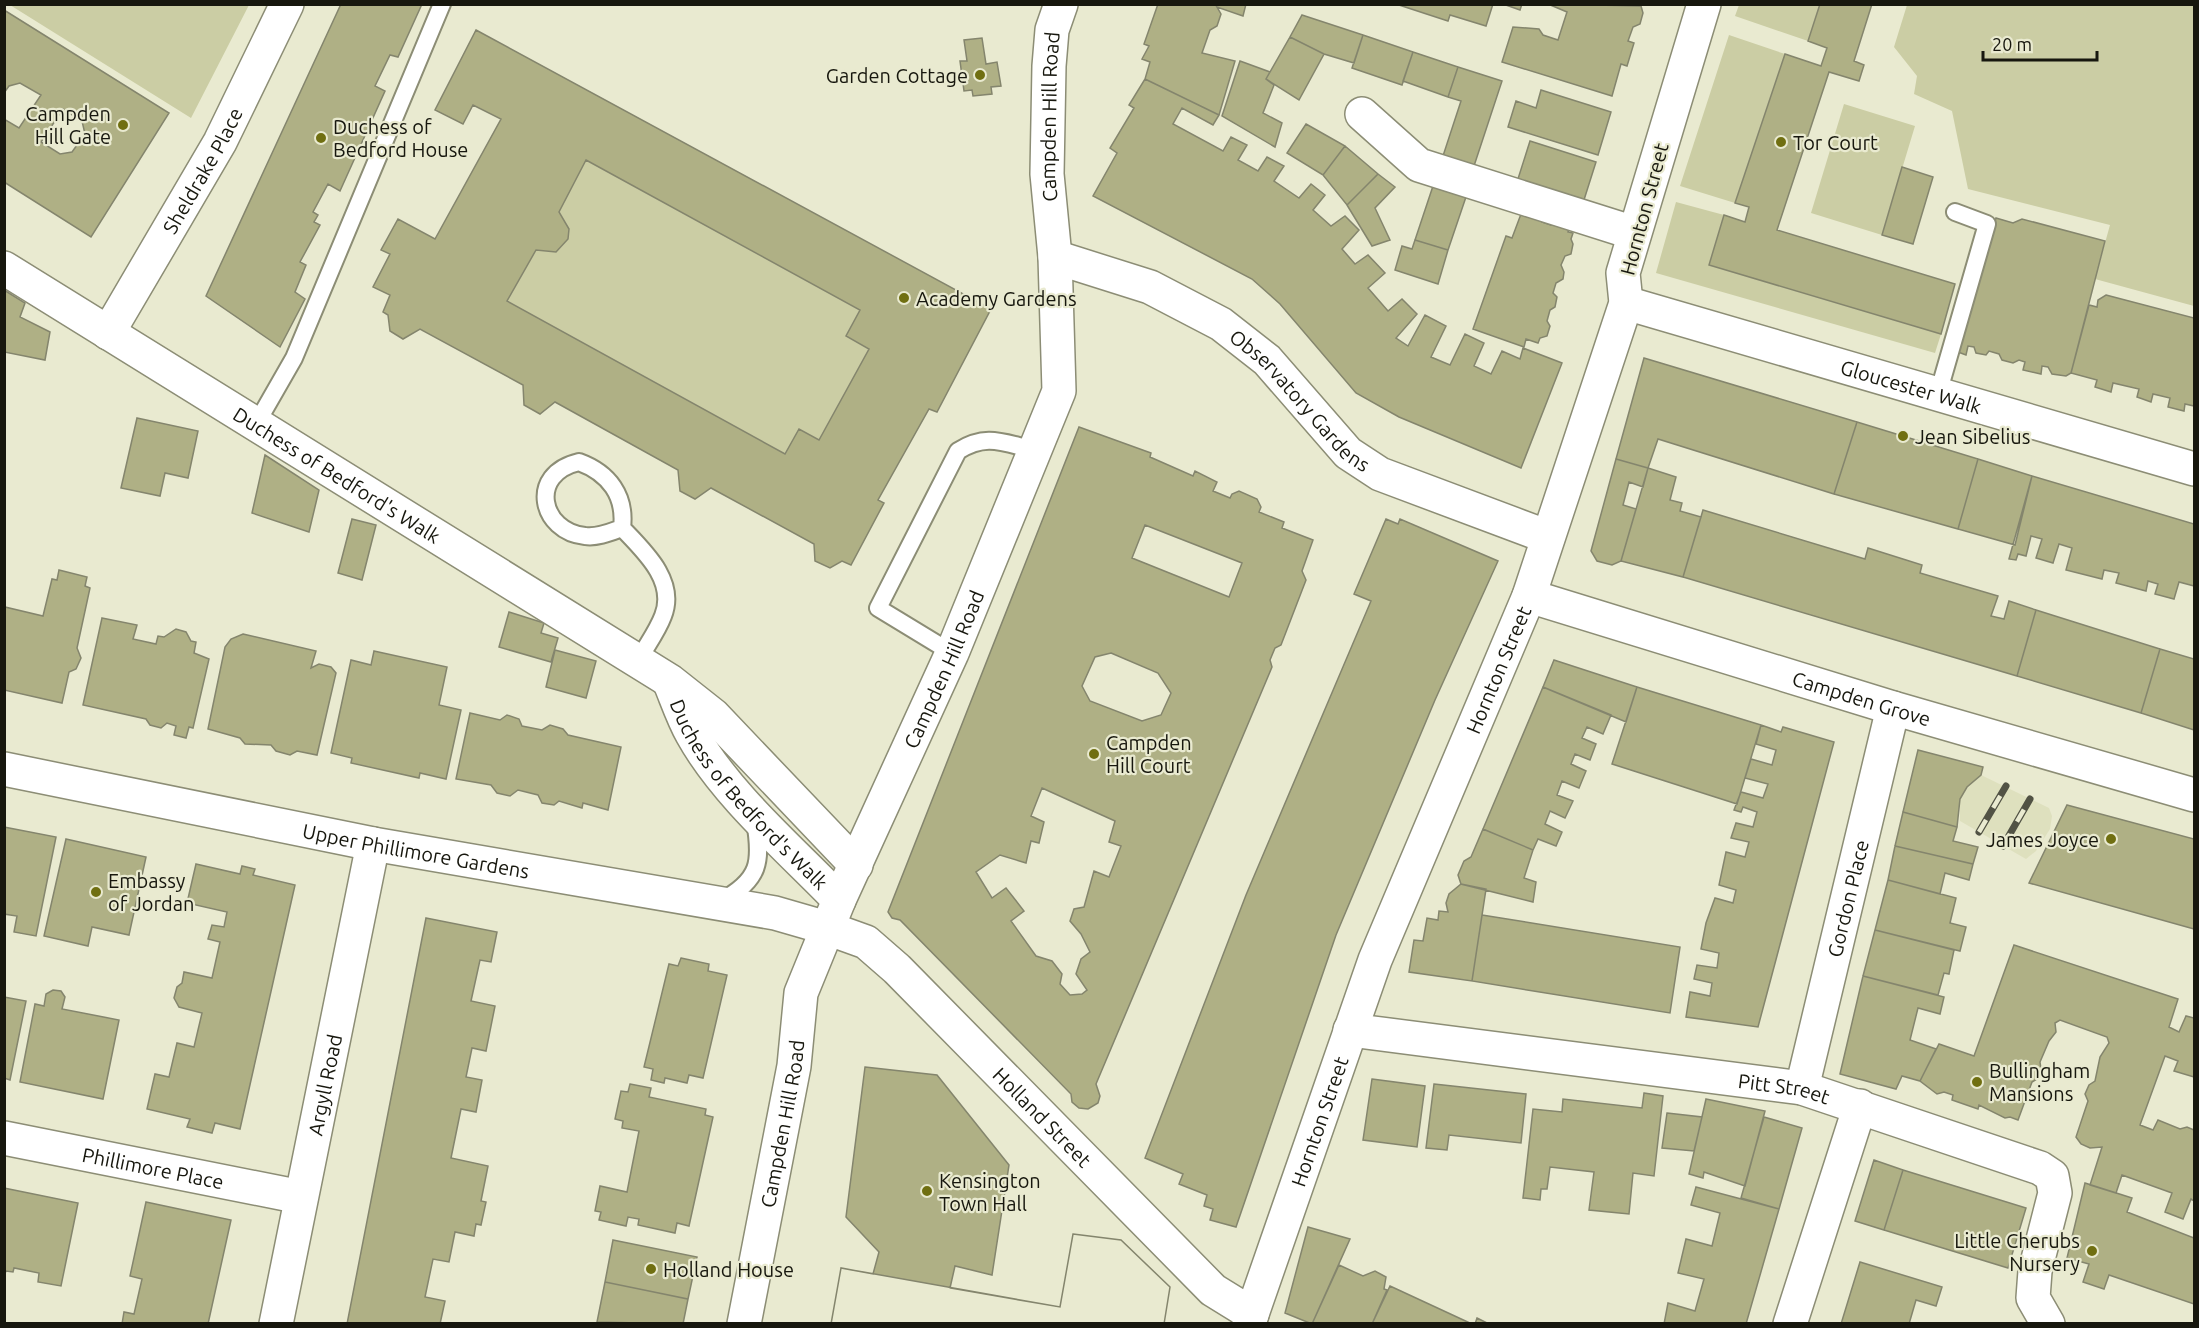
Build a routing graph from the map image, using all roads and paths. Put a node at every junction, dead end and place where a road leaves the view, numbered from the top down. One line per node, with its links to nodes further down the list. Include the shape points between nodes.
1 (287, 4): 11 (street, Sheldrake Place, via 220,142)
2 (442, 4): 13 (lane, via 294,358)
3 (1061, 4): 8 (street, Campden Hill Road, via 1053,30 1048,76 1047,174)
4 (1704, 4): 7 (street, Hornton Street)
5 (1362, 114): 7 (street, via 1419,165)
6 (1955, 212): 12 (lane, via 1987,224)
7 (1634, 233): 10 (street, Hornton Street, via 1623,273)
8 (1055, 257): 14 (street, Campden Hill Road, via 1059,391); 17 (street, Observatory Gardens, via 1150,287 1221,324 1267,360 1348,453 1380,474)
9 (4, 268): 11 (street, Duchess of Bedford's Walk)
10 (1626, 303): 12 (street, Gloucester Walk); 17 (street, Hornton Street)
11 (108, 333): 13 (street, Duchess of Bedford's Walk)
12 (1938, 394): 15 (street, Gloucester Walk)
13 (255, 426): 20 (street, Duchess of Bedford's Walk)
14 (1035, 450): 19 (street, Campden Hill Road); 19 (lane, via 989,440 975,441 958,451 878,608)
15 (2194, 470)
16 (622, 528): 16 (lane, via 587,537 559,526 545,497 554,472 579,462 605,476 620,498); 20 (lane, via 661,575 667,597 663,616)
17 (1548, 537): 18 (street, Hornton Street)
18 (1529, 596): 22 (street, Campden Grove); 30 (street, Hornton Street, via 1375,960)
19 (952, 653): 27 (street, Campden Hill Road)
20 (638, 661): 21 (street, Duchess of Bedford's Walk)
21 (670, 681): 25 (street, Duchess of Bedford's Walk, via 692,735); 27 (street, Duchess of Bedford's Walk, via 713,715)
22 (1893, 708): 24 (street, Campden Grove); 31 (street, Gordon Place)
23 (4, 769): 26 (street, Upper Phillimore Gardens)
24 (2194, 795)
25 (754, 814): 28 (lane, via 760,852 753,876 739,891); 29 (street, Duchess of Bedford's Walk)
26 (373, 844): 28 (street, Upper Phillimore Gardens); 34 (street, Argyll Road)
27 (856, 865): 29 (street, Campden Hill Road)
28 (718, 903): 29 (street, Upper Phillimore Gardens, via 791,916)
29 (833, 914): 35 (street, Holland Street, via 897,969 1213,1290); 37 (street, Campden Hill Road, via 801,993 794,1065)
30 (1350, 1030): 31 (street, Pitt Street); 35 (street, Hornton Street)
31 (1802, 1088): 32 (street, Pitt Street)
32 (1860, 1106): 38 (street); 39 (street, Pitt Street, via 2040,1168 2052,1176 2055,1193 2035,1271 2033,1298)
33 (4, 1138): 34 (street, Phillimore Place)
34 (301, 1197): 36 (street, Argyll Road)
35 (1251, 1319)
36 (276, 1323)
37 (744, 1323)
38 (1790, 1323)
39 (2048, 1323)

